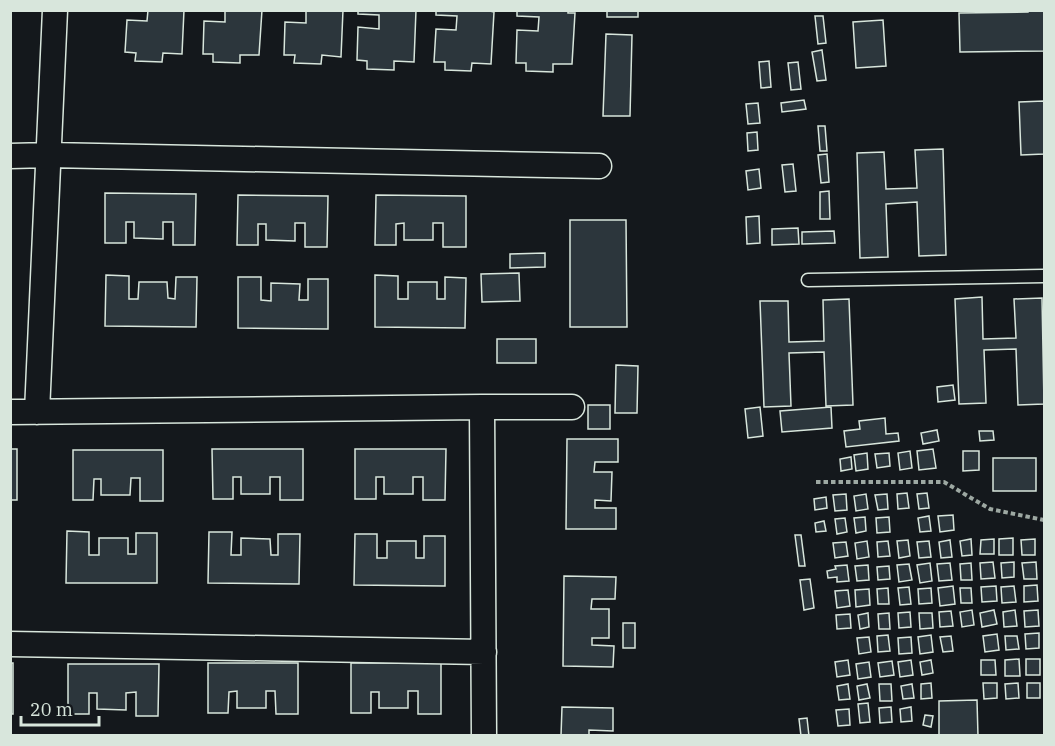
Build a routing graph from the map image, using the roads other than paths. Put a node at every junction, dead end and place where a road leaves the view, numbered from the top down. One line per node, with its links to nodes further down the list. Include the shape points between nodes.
1 (55, 10): 2 (street)
2 (49, 155): 3 (street); 4 (street); 10 (street)
3 (10, 156)
4 (599, 166)
5 (1044, 276): 6 (lane)
6 (808, 280)
7 (482, 407): 8 (street); 10 (street); 12 (street)
8 (572, 407)
9 (10, 412): 10 (street)
10 (37, 412)
11 (10, 645): 12 (street)
12 (484, 652): 13 (street)
13 (484, 735)

